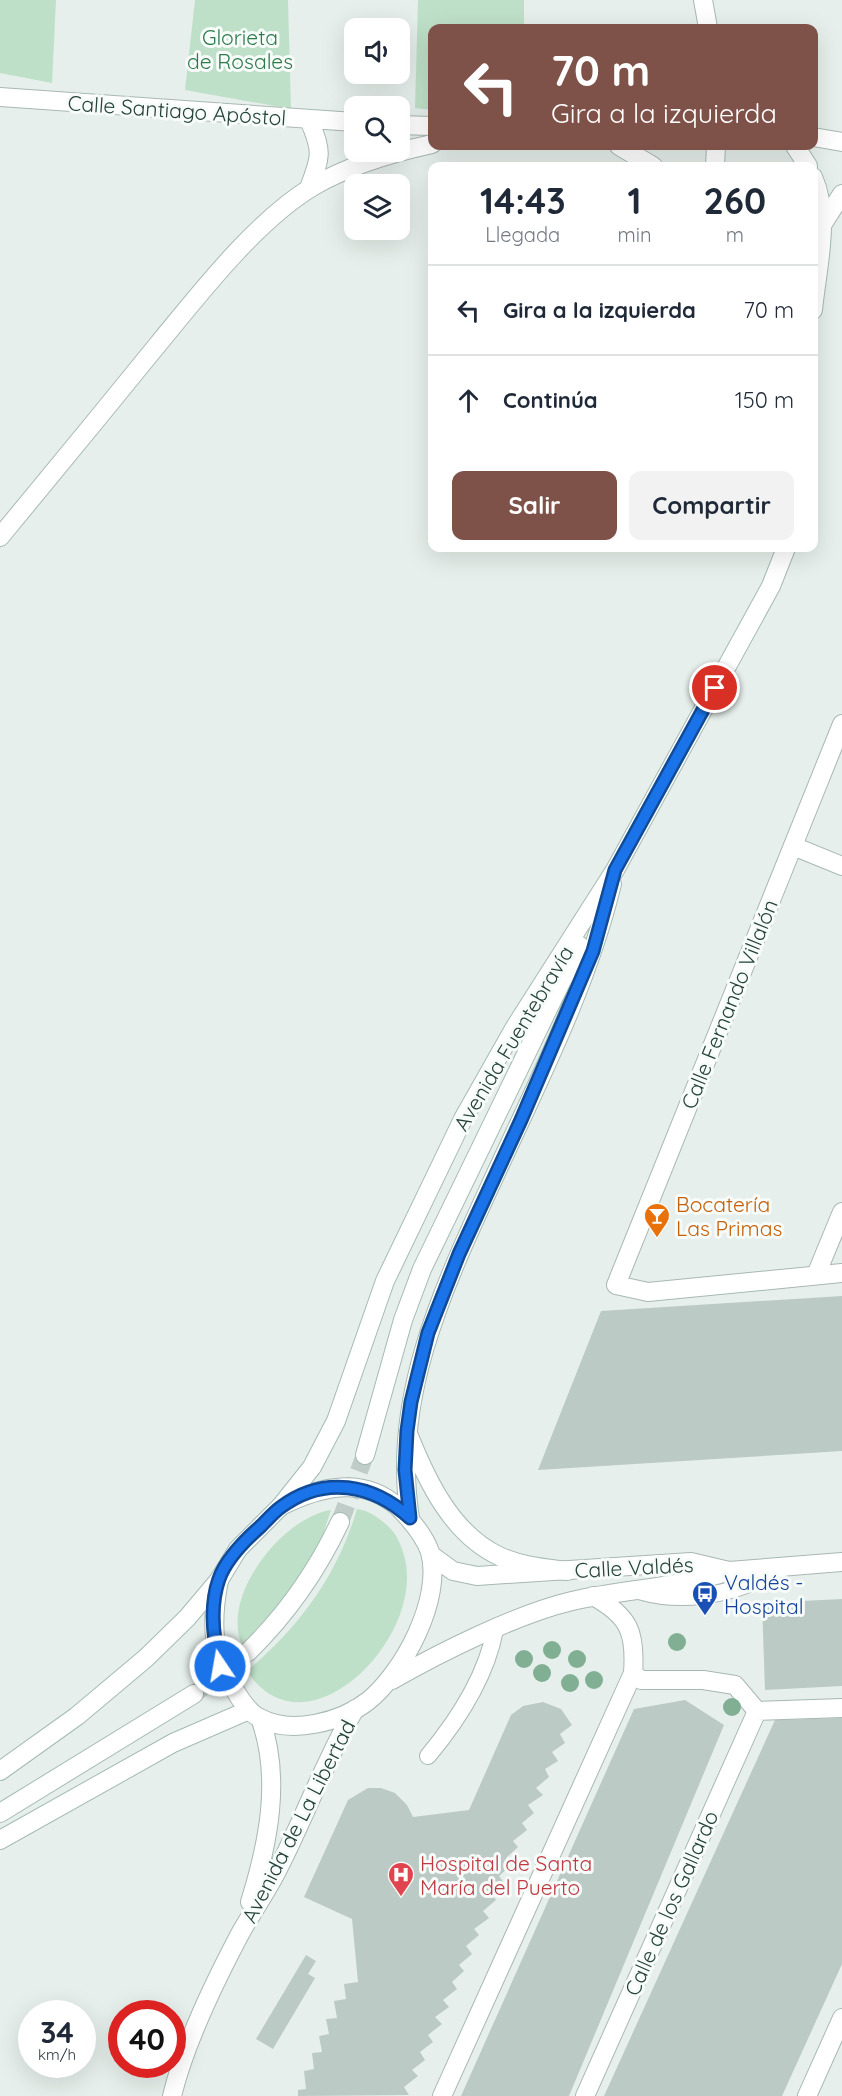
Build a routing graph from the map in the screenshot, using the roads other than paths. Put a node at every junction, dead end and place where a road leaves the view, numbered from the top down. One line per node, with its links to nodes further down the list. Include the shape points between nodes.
1 (0, 97): 2 (street, Calle Santiago Apóstol)
2 (309, 120): 3 (street, Calle Santiago Apóstol); 11 (street, via 320,147 320,158)
3 (344, 122)
4 (410, 125): 5 (street)
5 (428, 126)
6 (818, 138): 7 (street)
7 (842, 142)
8 (428, 145): 11 (street, via 348,169)
9 (626, 150): 10 (street)
10 (646, 162)
11 (309, 188): 16 (street, via 222,268)
12 (818, 190): 14 (street, via 822,200)
13 (842, 194): 15 (street)
14 (818, 223)
15 (818, 228)
16 (0, 537)
17 (784, 552): 21 (street, Avenida Fuentebravía, via 771,586)
18 (842, 724): 19 (street, Calle Fernando Villalón)
19 (793, 846): 20 (street); 24 (street, Calle Fernando Villalón, via 616,1285 648,1292)
20 (842, 866)
21 (615, 870): 25 (street, via 593,951 428,1333); 26 (street, via 422,1269 403,1320); 27 (street, Avenida Fuentebravía, via 515,1027 463,1119 385,1281 325,1444)
22 (842, 1212): 24 (street)
23 (842, 1273): 24 (street)
24 (816, 1275)
25 (407, 1431): 28 (street, via 405,1470); 33 (street, via 425,1476 440,1500 478,1542 511,1561)
26 (365, 1455)
27 (281, 1506): 28 (street, via 329,1487 344,1487 376,1494); 35 (street, via 238,1549)
28 (410, 1518): 30 (street)
29 (340, 1522): 39 (street, via 317,1568 288,1609)
30 (430, 1555): 33 (street, Calle Valdés, via 453,1571 477,1576); 41 (street, via 430,1592 423,1619 403,1661)
31 (842, 1562): 32 (street, Calle Valdés)
32 (787, 1566): 34 (street, Calle Valdés); 36 (lane, via 746,1587 721,1593 668,1597)
33 (567, 1571): 34 (street, Calle Valdés, via 691,1562)
34 (729, 1571): 36 (street, via 700,1581)
35 (219, 1580): 46 (street, via 214,1608 216,1648 227,1680); 48 (street, via 146,1658 77,1716)
36 (633, 1589): 37 (street)
37 (593, 1596): 38 (street, via 557,1605); 40 (street, via 627,1623 635,1653)
38 (495, 1630): 41 (street); 47 (lane, via 491,1651 469,1698)
39 (248, 1652)
40 (633, 1673): 45 (street, via 641,1680 703,1680 735,1685); 54 (street)
41 (384, 1685): 44 (street)
42 (194, 1694): 49 (street)
43 (842, 1708): 45 (street)
44 (355, 1709): 46 (street, via 327,1721 293,1725); 51 (street, Avenida de La Libertad, via 338,1737 316,1793 277,1871)
45 (757, 1711): 55 (street, Calle de los Gallardo)
46 (254, 1714): 50 (street, via 173,1743); 51 (street, Avenida de La Libertad, via 267,1747 270,1815 261,1866)
47 (428, 1756)
48 (0, 1771)
49 (0, 1812)
50 (0, 1840)
51 (241, 1933): 53 (street, Avenida de La Libertad, via 185,2055)
52 (842, 2018): 56 (street)
53 (172, 2096)
54 (442, 2096)
55 (585, 2096)
56 (807, 2096)

